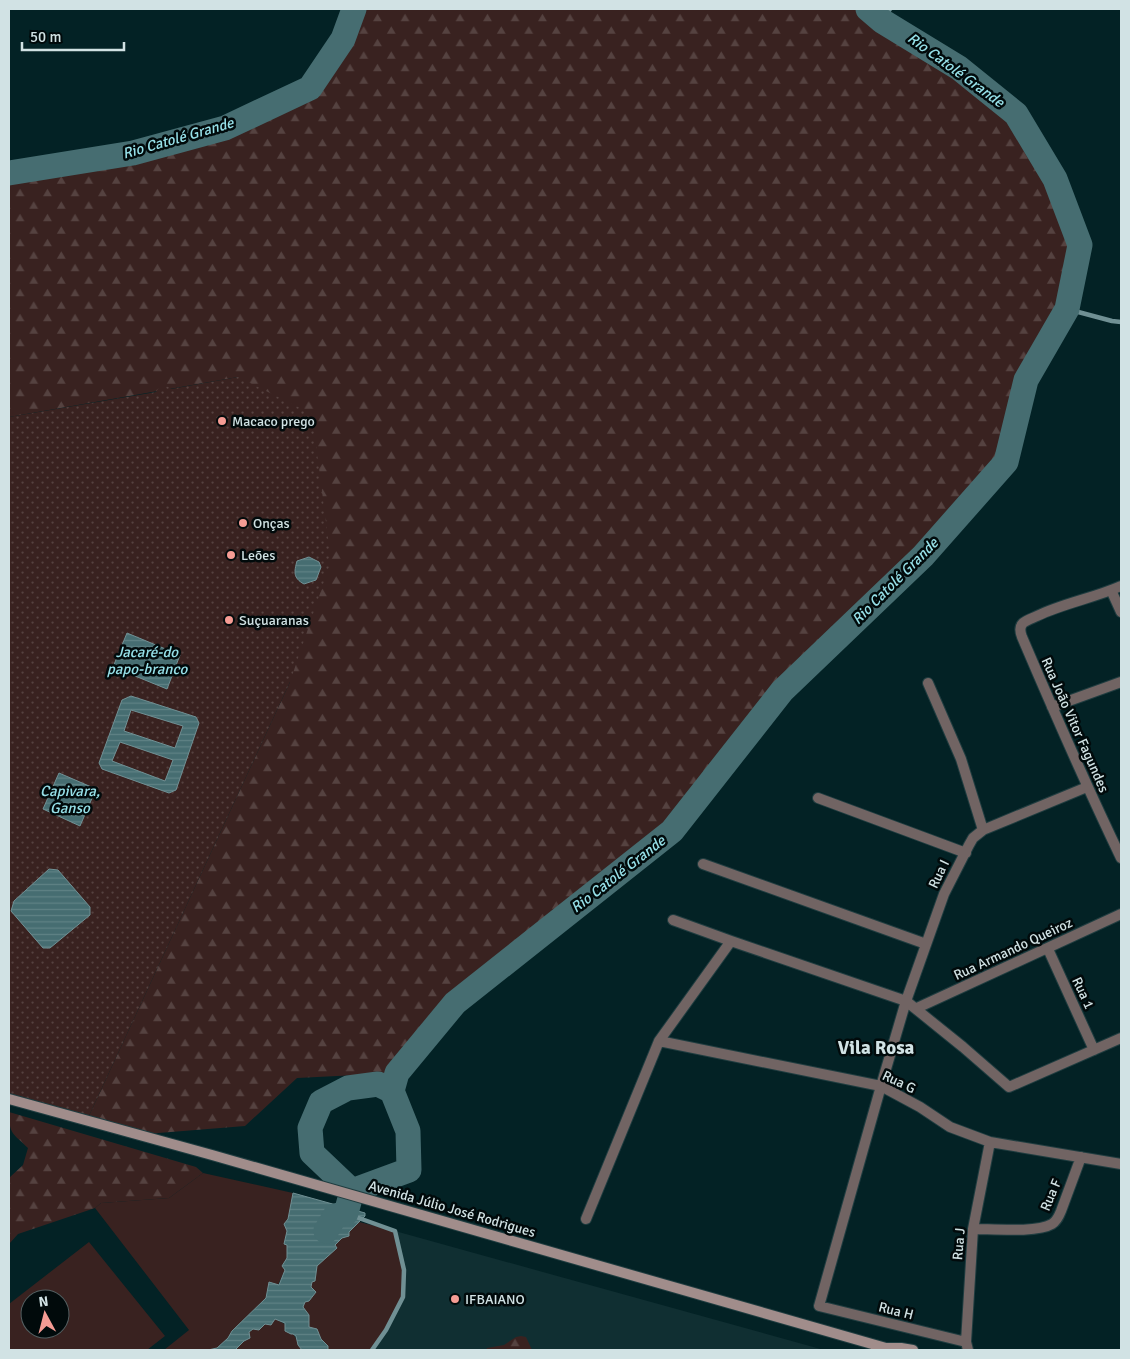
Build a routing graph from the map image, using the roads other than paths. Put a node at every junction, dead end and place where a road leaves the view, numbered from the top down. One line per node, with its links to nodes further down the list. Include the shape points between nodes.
1 (1121, 586): 2 (street)
2 (1111, 590): 3 (street); 6 (street, Rua João Vitor Fagundes, via 1048,611 1022,624 1022,637)
3 (1121, 612)
4 (1121, 682): 6 (street)
5 (928, 683): 9 (street, via 961,759)
6 (1052, 707): 7 (street, Rua João Vitor Fagundes)
7 (1087, 787): 9 (street); 11 (street, Rua João Vitor Fagundes)
8 (818, 798): 10 (street)
9 (983, 830): 10 (street, Rua I, via 972,838)
10 (966, 853): 16 (street, Rua I, via 944,894)
11 (1121, 858)
12 (703, 864): 16 (street)
13 (1121, 914): 17 (street, Rua Armando Queiroz)
14 (673, 920): 15 (street)
15 (731, 941): 18 (street); 21 (street)
16 (926, 944): 18 (street, Rua I)
17 (1048, 949): 19 (street, Rua Armando Queiroz); 22 (street, Rua 1)
18 (906, 1001): 19 (street); 23 (street, Rua I)
19 (916, 1008): 22 (street, via 1009,1087)
20 (1121, 1038): 22 (street)
21 (659, 1041): 23 (street, Rua G); 28 (street)
22 (1094, 1050)
23 (880, 1086): 25 (street, Rua G, via 950,1127); 30 (street, Rua I)
24 (9, 1099): 32 (main road, Avenida Júlio José Rodrigues)
25 (990, 1142): 26 (street, Rua G); 29 (street, Rua J)
26 (1081, 1157): 27 (street, Rua G); 29 (street, Rua F, via 1061,1211 1052,1224 1031,1229)
27 (1121, 1164)
28 (586, 1219)
29 (973, 1229): 31 (street, Rua J)
30 (819, 1306): 31 (street, Rua H)
31 (967, 1346)
32 (888, 1349): 33 (main road, Avenida Júlio José Rodrigues)
33 (913, 1350)

